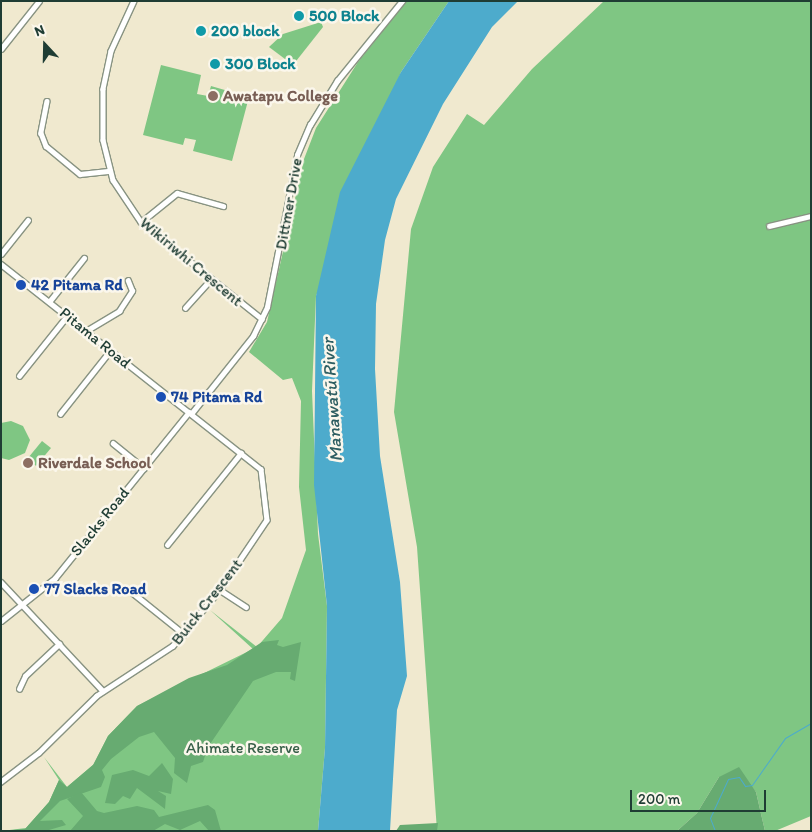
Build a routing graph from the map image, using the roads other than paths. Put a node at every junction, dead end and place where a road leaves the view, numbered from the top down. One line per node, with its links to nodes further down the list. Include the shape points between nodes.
1 (39, 1): 4 (street)
2 (134, 1): 6 (street, Wikiriwhi Crescent, via 118,32 105,76 102,133)
3 (402, 1): 20 (street, Dittmer Drive, via 337,81 310,125 297,155 278,267)
4 (1, 49)
5 (47, 101): 6 (street, via 41,133 46,146 80,174)
6 (110, 171): 10 (street, Wikiriwhi Crescent)
7 (223, 206): 10 (street, via 177,193)
8 (811, 216): 11 (street)
9 (28, 220): 12 (street)
10 (141, 222): 15 (street, Wikiriwhi Crescent)
11 (769, 226)
12 (1, 254)
13 (84, 258): 17 (street)
14 (1, 264): 17 (street, Pitama Road)
15 (211, 279): 18 (street); 20 (street, Wikiriwhi Crescent)
16 (128, 281): 21 (street, via 132,291 118,311)
17 (49, 302): 19 (street, Pitama Road)
18 (185, 308)
19 (66, 316): 21 (street, Pitama Road); 23 (street)
20 (262, 319): 24 (street, Dittmer Drive)
21 (86, 331): 22 (street, Pitama Road)
22 (110, 351): 24 (street, Pitama Road); 25 (street)
23 (19, 376)
24 (190, 413): 27 (street, Buick Crescent); 28 (street, Slacks Road)
25 (60, 414)
26 (114, 443): 28 (street)
27 (241, 454): 29 (street); 32 (street, Buick Crescent, via 264,474 267,523)
28 (144, 468): 33 (street, Slacks Road, via 60,572)
29 (166, 545)
30 (1, 582): 33 (street)
31 (128, 589): 36 (street)
32 (220, 590): 34 (street); 36 (street, Buick Crescent)
33 (22, 604): 35 (street, Slacks Road); 37 (street)
34 (246, 607)
35 (1, 621)
36 (184, 634): 39 (street, Buick Crescent, via 165,654)
37 (59, 644): 38 (street, via 25,676); 39 (street)
38 (20, 689)
39 (103, 691): 40 (street, Buick Crescent)
40 (1, 782)

